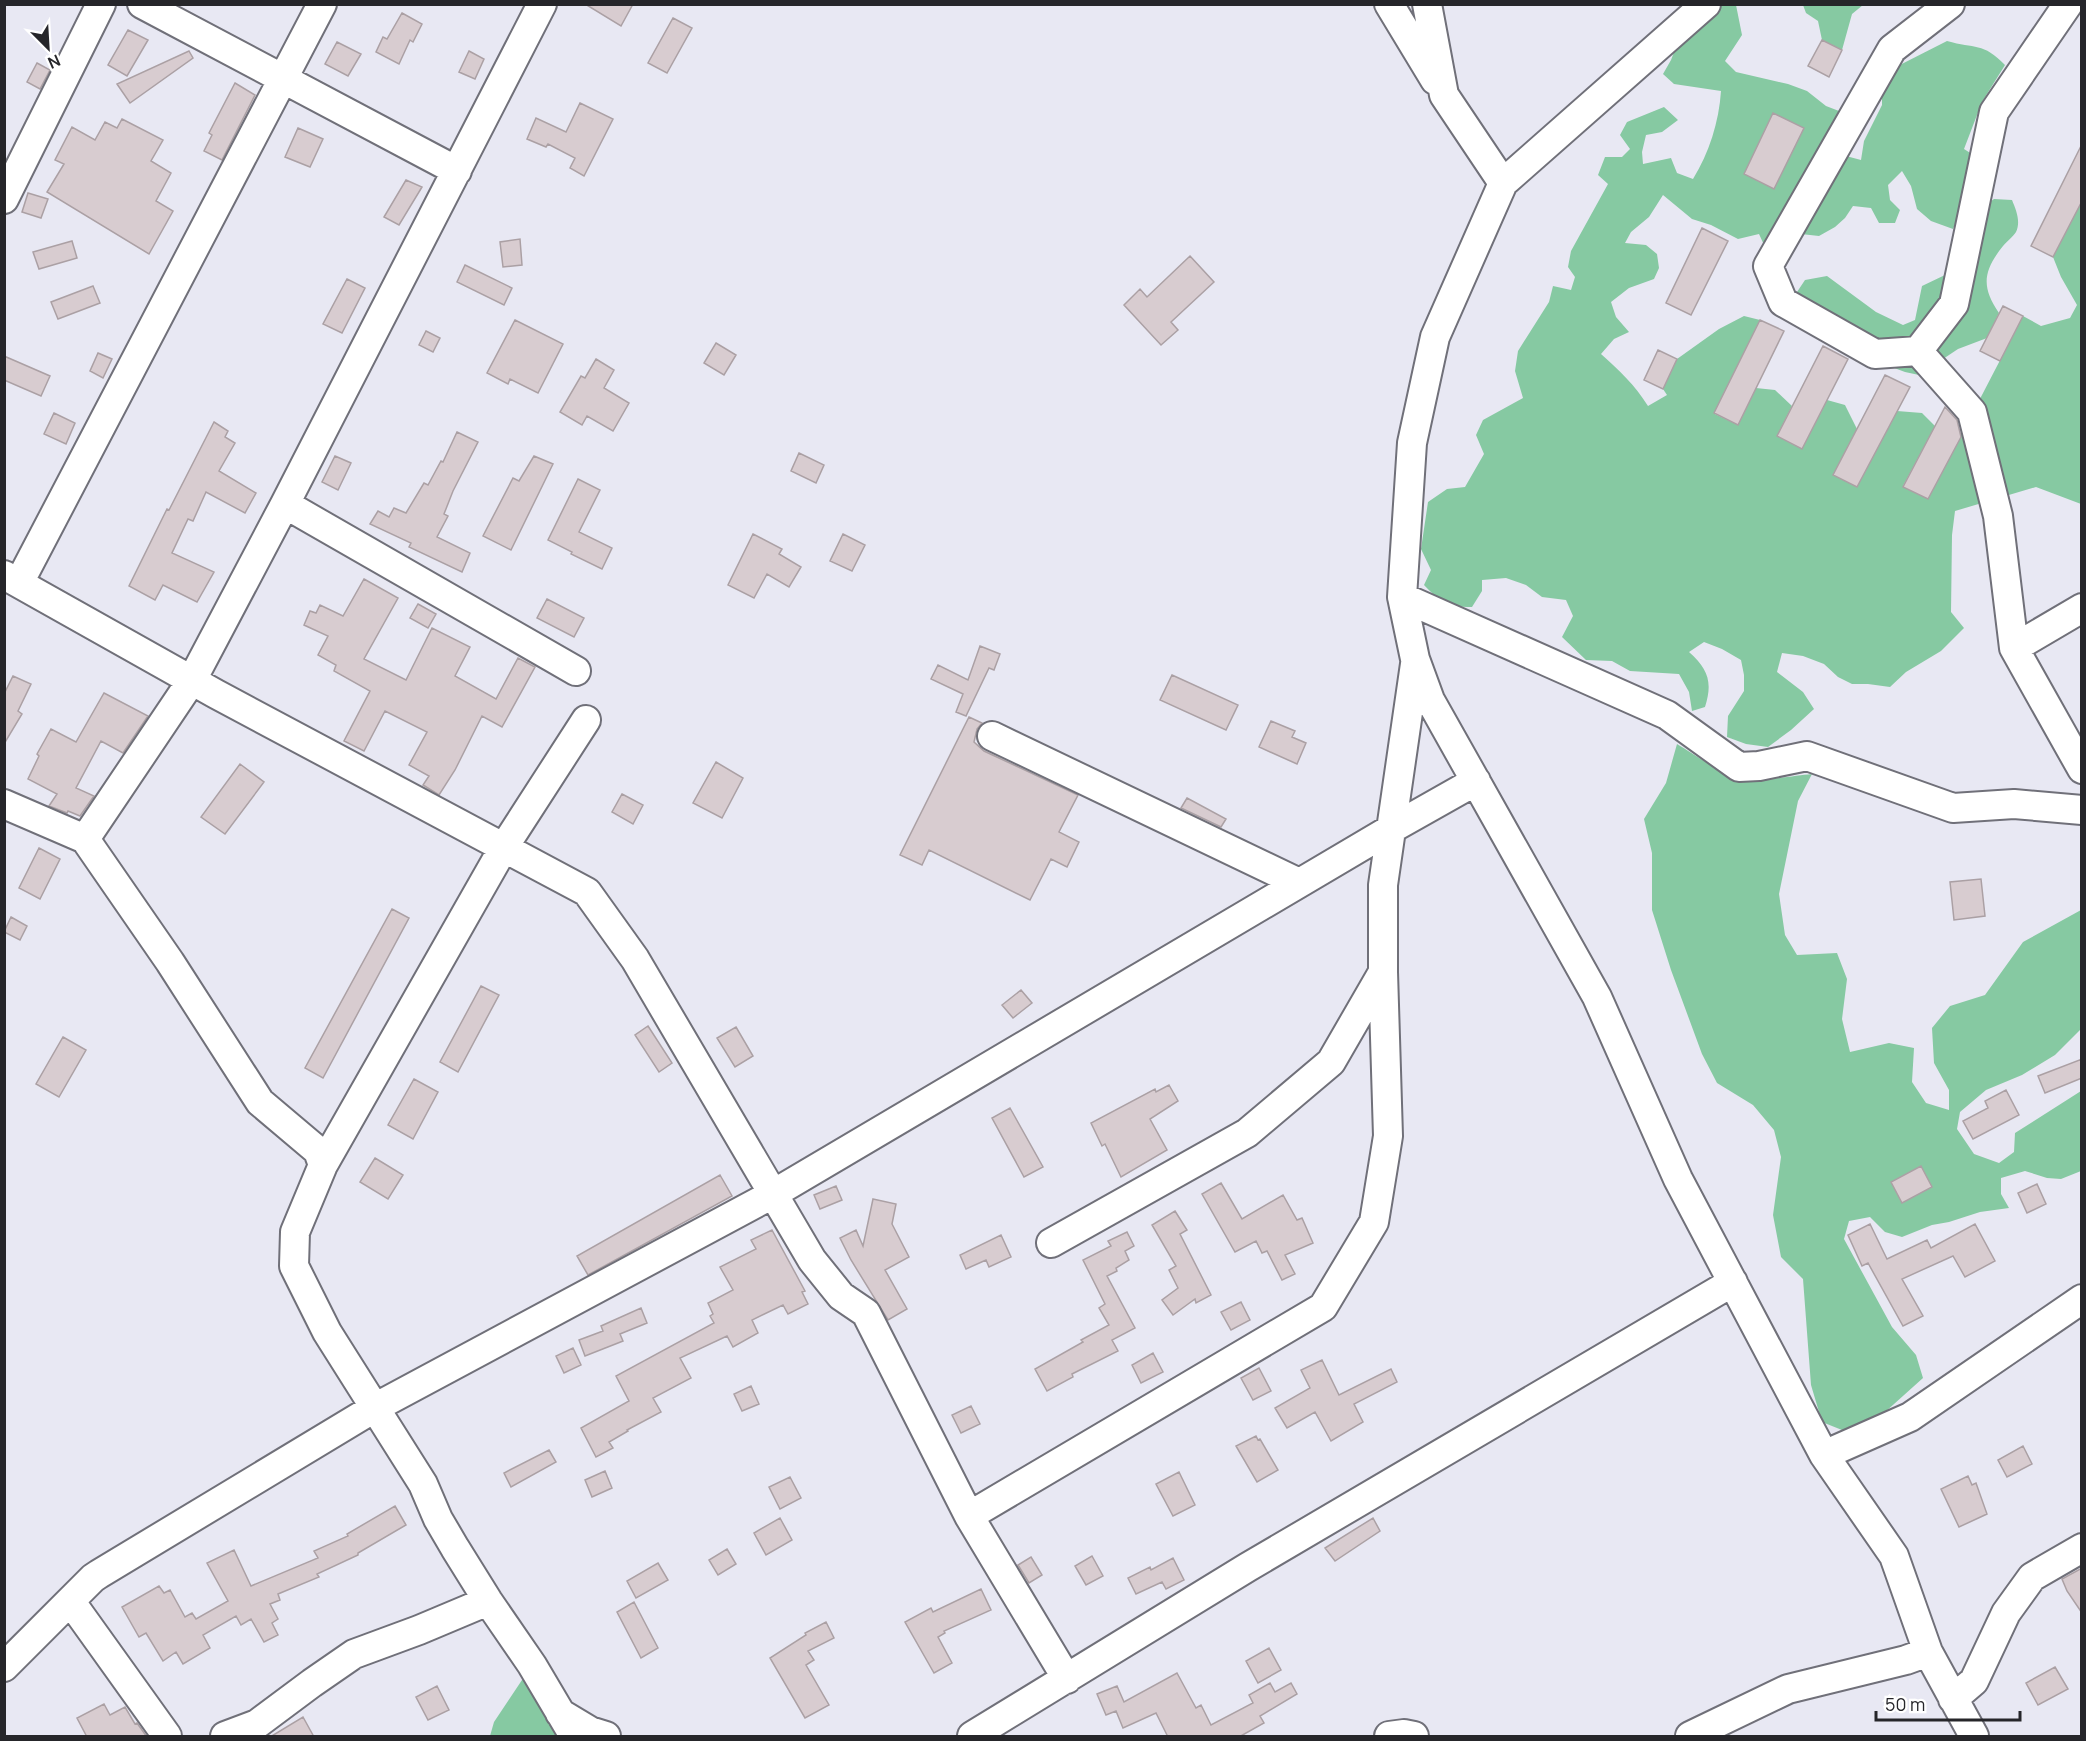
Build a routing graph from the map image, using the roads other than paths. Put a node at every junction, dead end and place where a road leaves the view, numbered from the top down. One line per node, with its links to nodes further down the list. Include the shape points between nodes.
1 (100, 4): 12 (street)
2 (142, 4): 10 (street)
3 (322, 4): 10 (street)
4 (542, 4): 13 (street)
5 (1389, 4): 11 (street)
6 (1427, 4): 11 (street)
7 (1706, 4): 14 (street)
8 (1950, 4): 16 (street, via 1892,49 1768,266 1782,302 1875,354)
9 (2068, 4): 16 (street, via 1994,112 1954,304)
10 (282, 81): 13 (street); 18 (street)
11 (1444, 95): 14 (street)
12 (14, 154): 15 (street)
13 (457, 171): 17 (street)
14 (1503, 183): 19 (street, via 1435,337 1412,443)
15 (4, 199)
16 (1918, 351): 21 (street, via 1972,411 1998,516)
17 (285, 504): 23 (street); 24 (street)
18 (12, 579): 24 (street)
19 (1402, 597): 22 (street); 30 (street, via 1667,715 1739,767 1807,756 1953,808 2014,804)
20 (2082, 608): 21 (street)
21 (2014, 648): 27 (street)
22 (1415, 659): 28 (street, via 1430,700); 31 (street)
23 (576, 671)
24 (192, 680): 32 (street); 33 (street)
25 (586, 720): 33 (street)
26 (992, 736): 34 (street)
27 (2082, 769)
28 (1476, 782): 31 (street); 39 (street, via 1597,997 1678,1179)
29 (4, 804): 32 (street)
30 (2082, 810)
31 (1391, 829): 34 (street); 35 (street, via 1383,885)
32 (86, 839): 36 (street, via 260,1102 318,1151)
33 (504, 847): 36 (street); 37 (street, via 587,892 635,959)
34 (1299, 884): 37 (street)
35 (1383, 972): 38 (street, via 1331,1062 1247,1133); 43 (street, via 1389,1136 1374,1222 1323,1307)
36 (323, 1165): 41 (street, via 295,1232 294,1266 327,1332)
37 (773, 1194): 41 (street); 43 (street, via 812,1260 841,1296 866,1312)
38 (1051, 1243)
39 (1733, 1281): 42 (street); 49 (street, via 1248,1567)
40 (2082, 1299): 42 (street, via 1910,1418)
41 (376, 1407): 45 (street, via 418,1473 438,1519); 46 (street, via 93,1578)
42 (1824, 1455): 47 (street, via 1894,1556)
43 (969, 1516): 49 (street)
44 (2082, 1548): 50 (street, via 2032,1577 2006,1613 1974,1681)
45 (488, 1601): 51 (street); 54 (street, via 354,1654 257,1724)
46 (71, 1602): 48 (street); 53 (street)
47 (1928, 1652): 50 (street); 58 (street, via 1788,1689)
48 (4, 1667)
49 (1067, 1679): 52 (street)
50 (1953, 1699): 59 (street)
51 (567, 1725): 55 (street)
52 (978, 1735)
53 (167, 1737)
54 (225, 1737)
55 (606, 1737)
56 (1389, 1737): 57 (street)
57 (1414, 1737)
58 (1690, 1737)
59 (1974, 1737)

